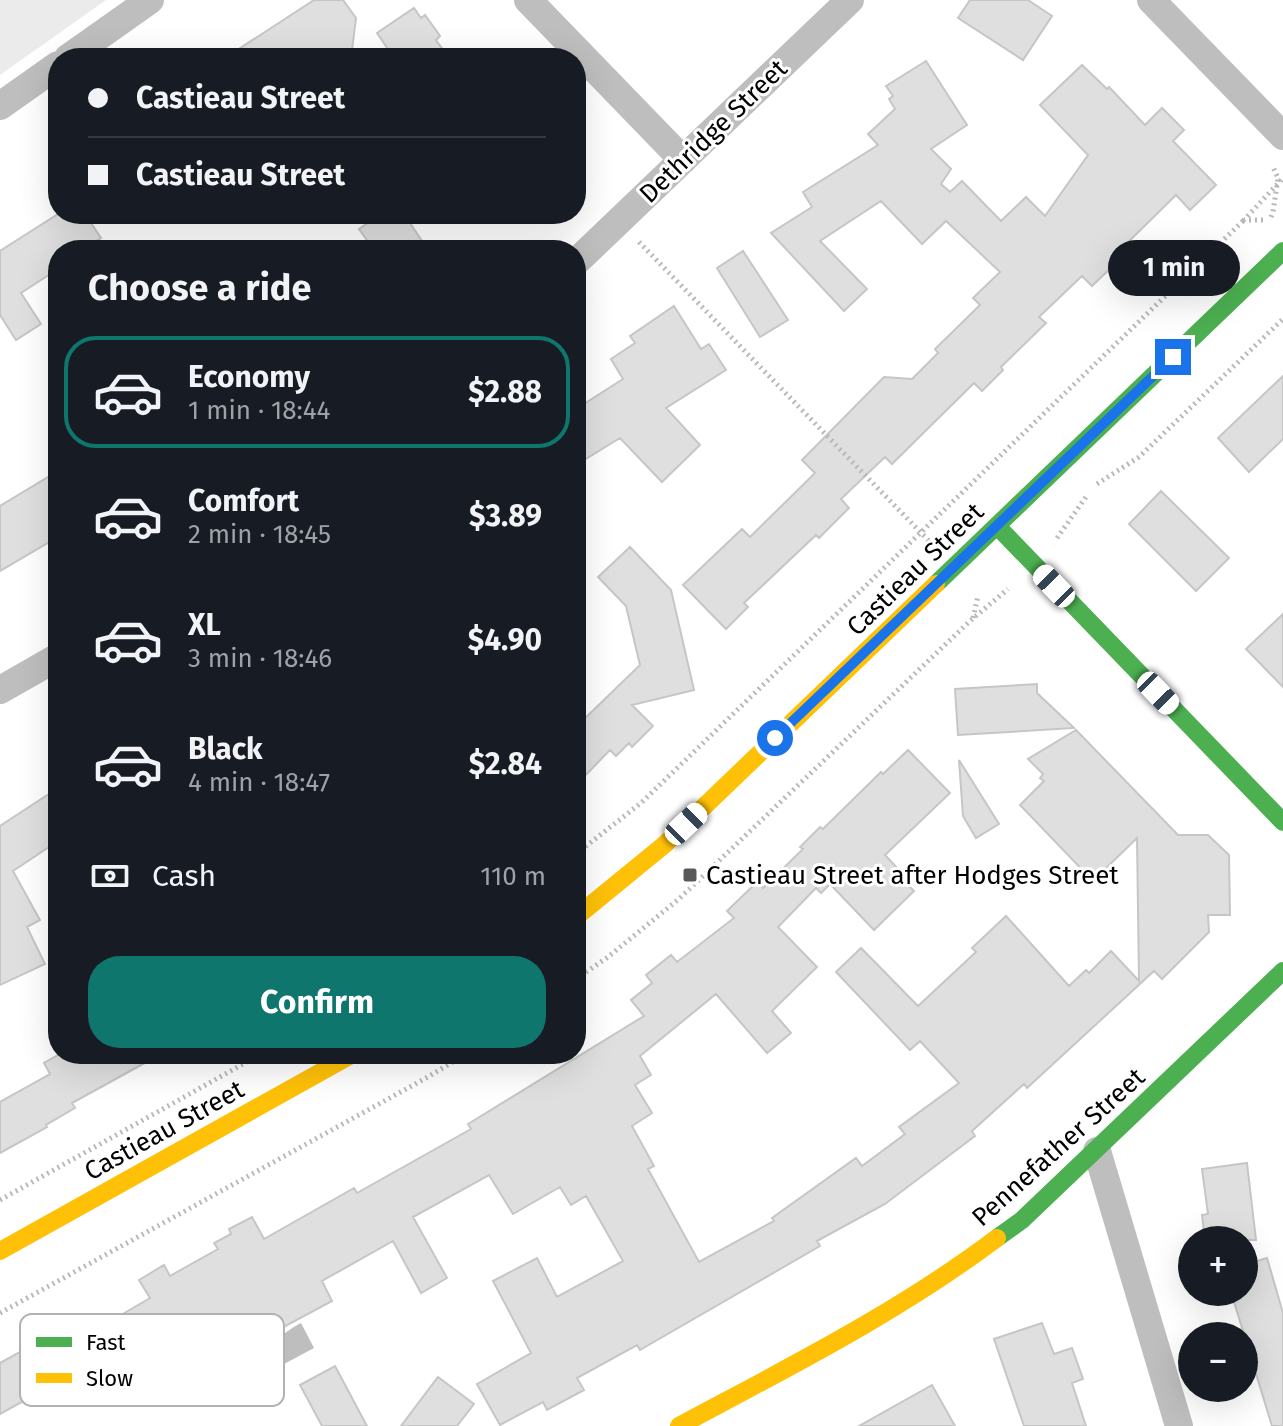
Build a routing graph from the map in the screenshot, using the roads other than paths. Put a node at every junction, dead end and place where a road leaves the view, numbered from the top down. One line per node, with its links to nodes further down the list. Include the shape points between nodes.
1 (150, 0): 5 (street)
2 (528, 0): 6 (street)
3 (850, 0): 11 (street, Dethridge Street)
4 (1151, 0): 10 (street)
5 (82, 48)
6 (574, 48)
7 (586, 60): 11 (street)
8 (48, 72): 9 (street)
9 (0, 106)
10 (1283, 136)
11 (683, 160): 13 (street, Dethridge Street)
12 (1283, 251): 14 (street, Castieau Street)
13 (586, 252)
14 (997, 526): 17 (street); 18 (street, Castieau Street, via 664,845)
15 (48, 663): 16 (street)
16 (0, 690)
17 (1283, 822)
18 (586, 909)
19 (1283, 971): 21 (street, Pennefather Street)
20 (335, 1064): 22 (street, Castieau Street)
21 (1097, 1151): 23 (street, Pennefather Street, via 982,1252 895,1308); 24 (street)
22 (0, 1251)
23 (679, 1426)
24 (1179, 1426)

